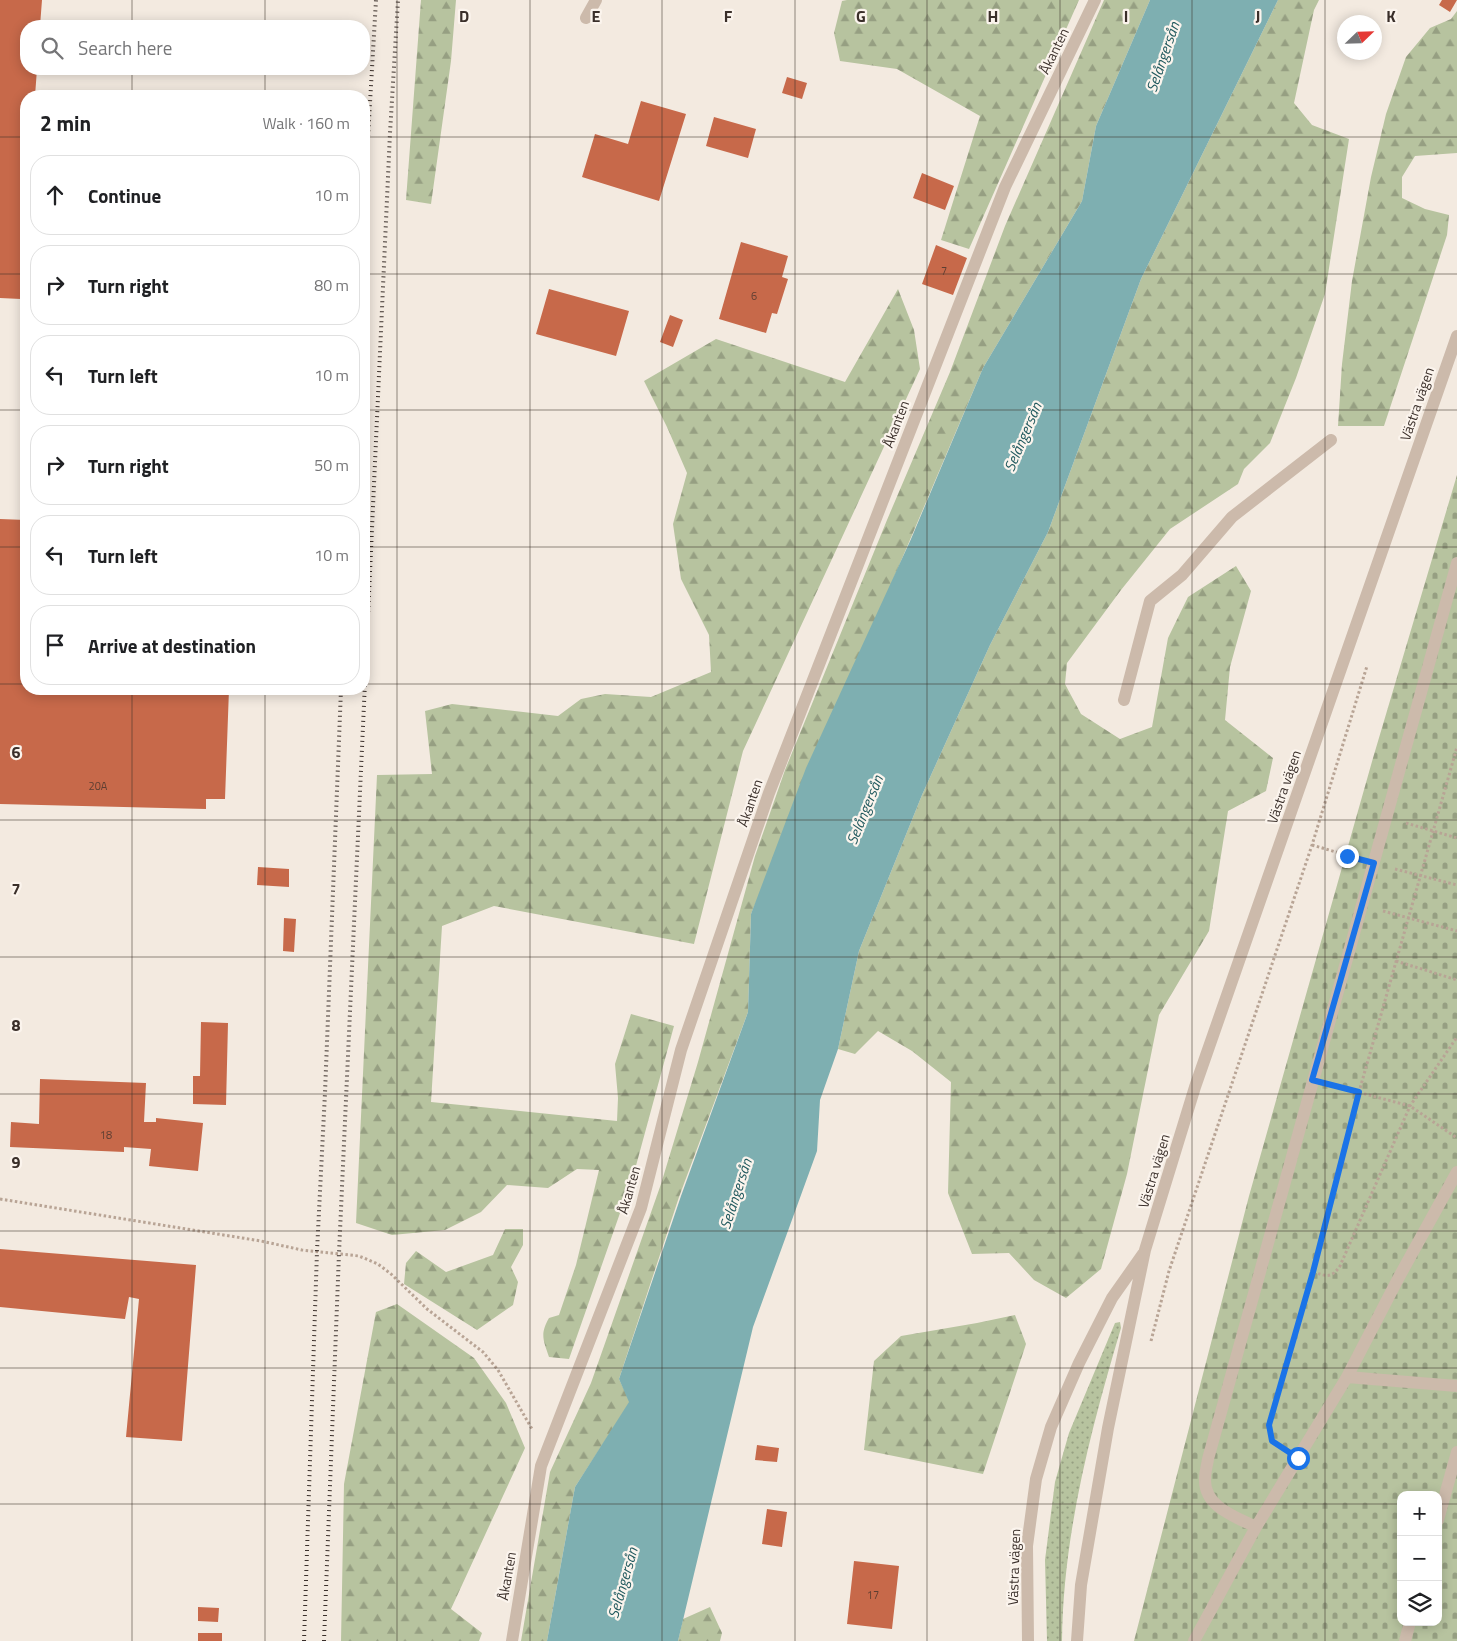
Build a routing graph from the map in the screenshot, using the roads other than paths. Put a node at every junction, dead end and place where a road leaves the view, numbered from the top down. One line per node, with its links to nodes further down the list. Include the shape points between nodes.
1 (596, 0): 3 (street)
2 (1095, 0): 16 (street, Åkanten, via 1005,187 768,793 681,1050 641,1208 541,1466)
3 (586, 18)
4 (1457, 336): 9 (street, Västra vägen, via 1195,1087)
5 (1331, 440): 7 (street, via 1232,517 1182,575 1150,601)
6 (1457, 563): 14 (street, via 1207,1466 1205,1481 1209,1496 1222,1510)
7 (1124, 700)
8 (1457, 1172): 10 (street)
9 (1146, 1250): 17 (street, Västra vägen, via 1112,1298 1051,1427 1036,1479 1027,1546); 18 (street, Västra vägen, via 1108,1428 1082,1585)
10 (1347, 1377): 11 (street); 14 (street)
11 (1457, 1386)
12 (1457, 1452): 13 (street)
13 (1442, 1506)
14 (1256, 1527): 19 (street)
15 (1409, 1626): 20 (street)
16 (512, 1641)
17 (1028, 1641)
18 (1077, 1641)
19 (1194, 1641)
20 (1405, 1641)

